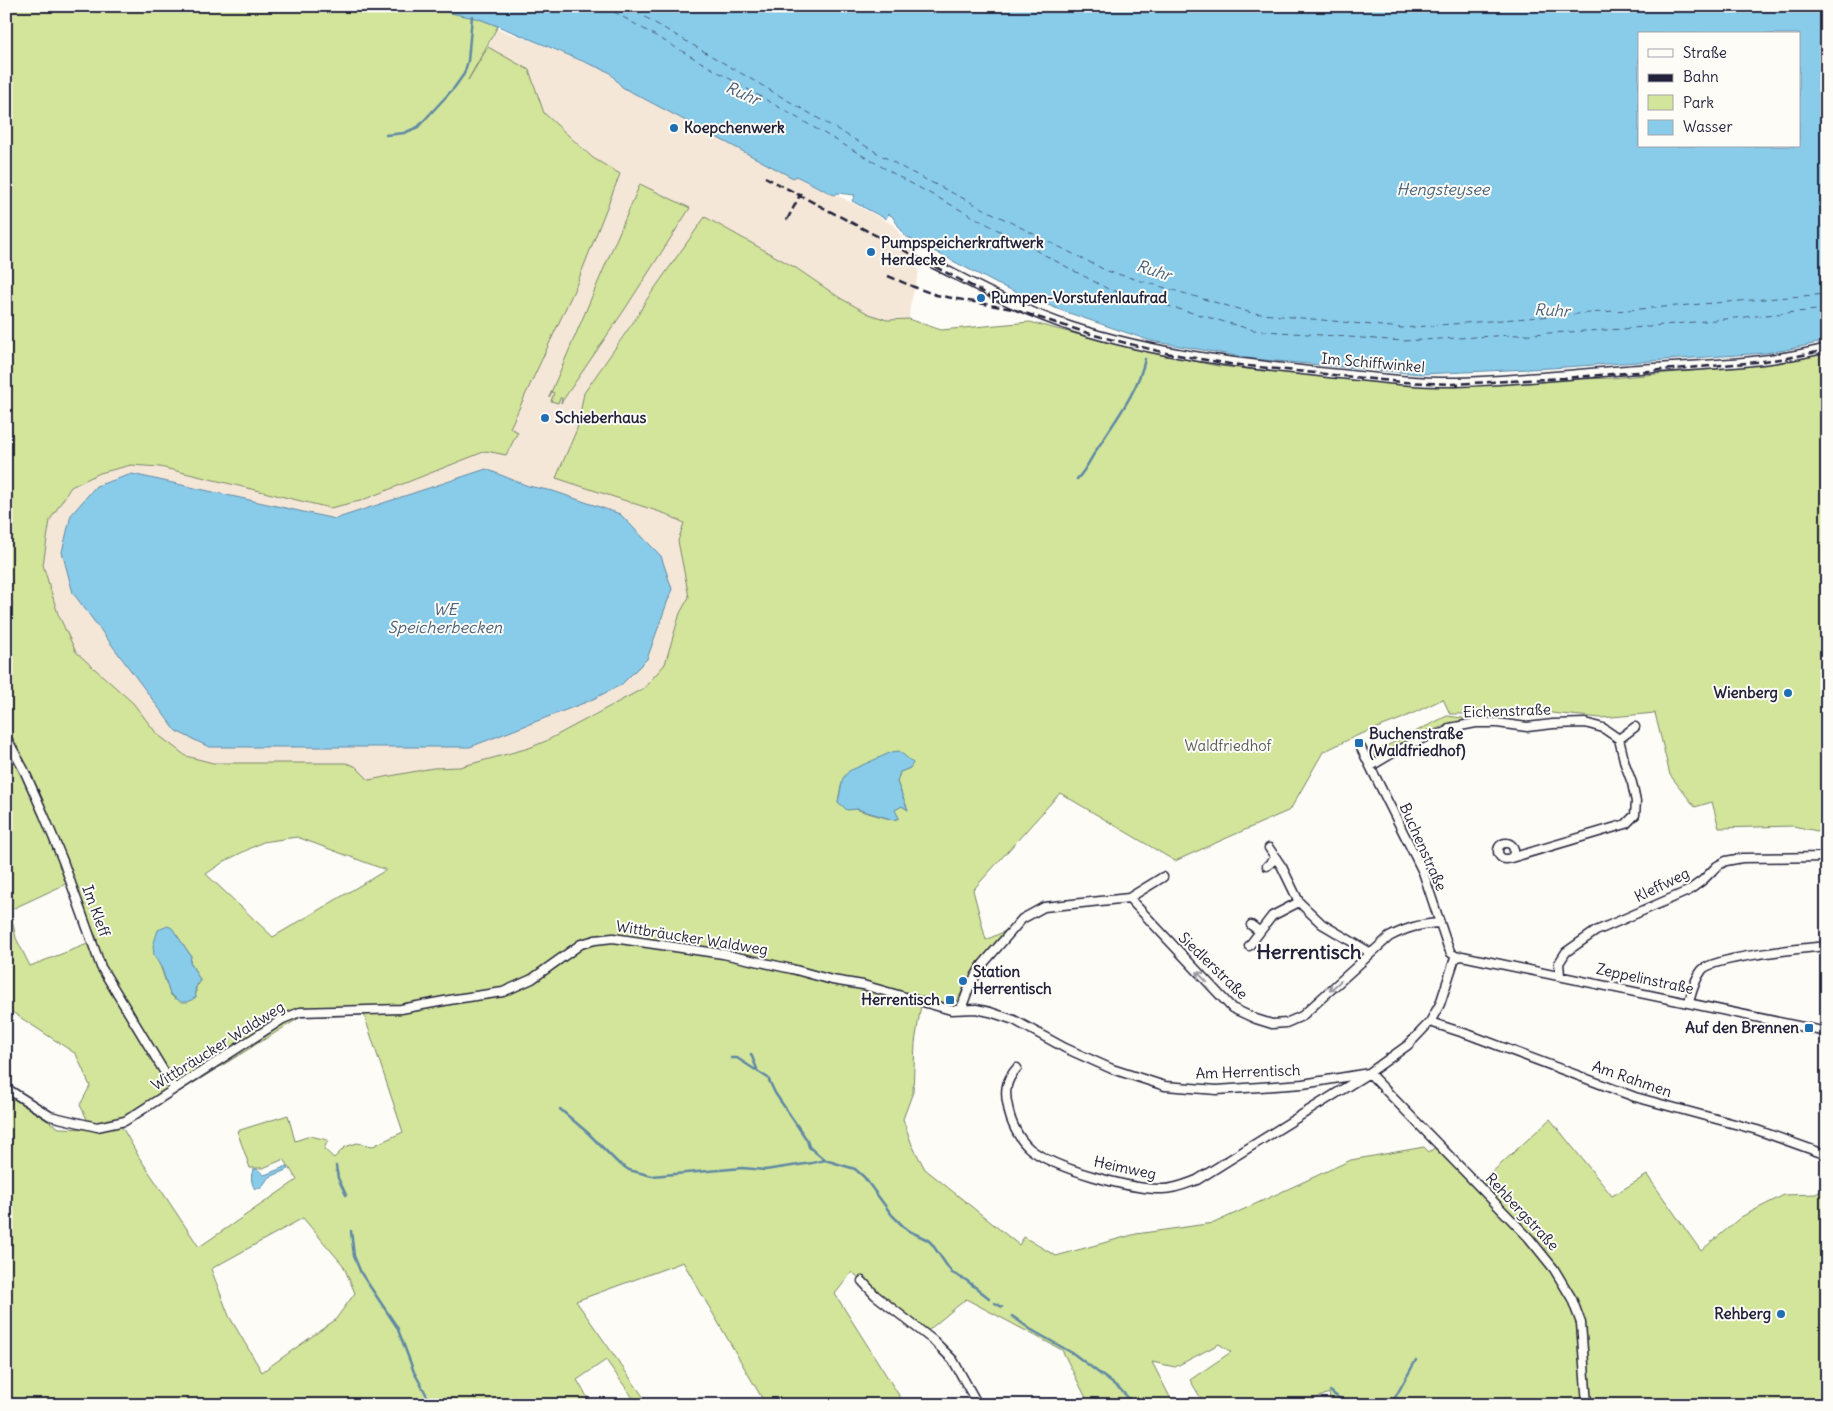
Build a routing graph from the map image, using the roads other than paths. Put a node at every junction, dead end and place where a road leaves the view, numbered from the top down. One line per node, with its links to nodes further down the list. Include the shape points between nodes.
1 (934, 264): 2 (street, Im Schiffwinkel, via 1017,307 1071,327 1159,350 1233,363 1416,382 1552,376 1765,360)
2 (1827, 348)
3 (1635, 727): 5 (street)
4 (6, 736): 31 (street, Im Kleff, via 44,815 102,967)
5 (1619, 739): 7 (street, Eichenstraße, via 1603,728 1585,724 1527,728 1476,723 1430,735); 11 (street, via 1632,782 1635,815 1626,824)
6 (1361, 748): 7 (street, Buchenstraße)
7 (1371, 766): 16 (street, Buchenstraße, via 1423,872)
8 (1269, 848): 10 (street)
9 (1827, 857): 23 (street, Kleffweg, via 1742,858 1726,862 1677,897 1596,931 1566,952 1559,963)
10 (1276, 858): 12 (street); 15 (street)
11 (1511, 858)
12 (1267, 866)
13 (1164, 877): 14 (street)
14 (1128, 898): 21 (street, Siedlerstraße, one-way to 14, via 1302,1016 1272,1024 1232,1008); 25 (street, via 1044,907 1022,919 983,964)
15 (1299, 902): 18 (street, via 1272,916); 21 (street, via 1322,924)
16 (1440, 923): 21 (street, Siedlerstraße, via 1420,924 1402,930); 22 (street, Buchenstraße, via 1451,953)
17 (1250, 925): 18 (street)
18 (1259, 931): 19 (street)
19 (1249, 946)
20 (1827, 946): 24 (street, via 1722,961 1703,968)
21 (1371, 953)
22 (1457, 957): 23 (street, Zeppelinstraße); 26 (street, Am Herrentisch)
23 (1560, 975): 24 (street, Zeppelinstraße)
24 (1689, 1002): 27 (street, Zeppelinstraße)
25 (961, 1009): 29 (street, Am Herrentisch, via 990,1012 1014,1020 1112,1069 1165,1086 1217,1090 1266,1088); 31 (street, Wittbräucker Waldweg, via 723,954 613,938 581,944 532,979 503,992 401,1009 300,1012 282,1019)
26 (1430, 1022): 29 (street, Am Herrentisch, via 1408,1045); 32 (street, Am Rahmen, via 1635,1097 1757,1130)
27 (1827, 1032)
28 (1017, 1068): 29 (street, Heimweg, via 1009,1077 1007,1104 1015,1127 1028,1147 1044,1157 1102,1179 1163,1189 1197,1180)
29 (1369, 1073): 35 (street, Rehbergstraße, via 1529,1238 1554,1269 1572,1299 1581,1323)
30 (6, 1088): 31 (street, Wittbräucker Waldweg, via 50,1116 97,1127 125,1120)
31 (174, 1088)
32 (1827, 1155)
33 (862, 1281): 34 (street, via 953,1360)
34 (978, 1405)
35 (1587, 1405)

